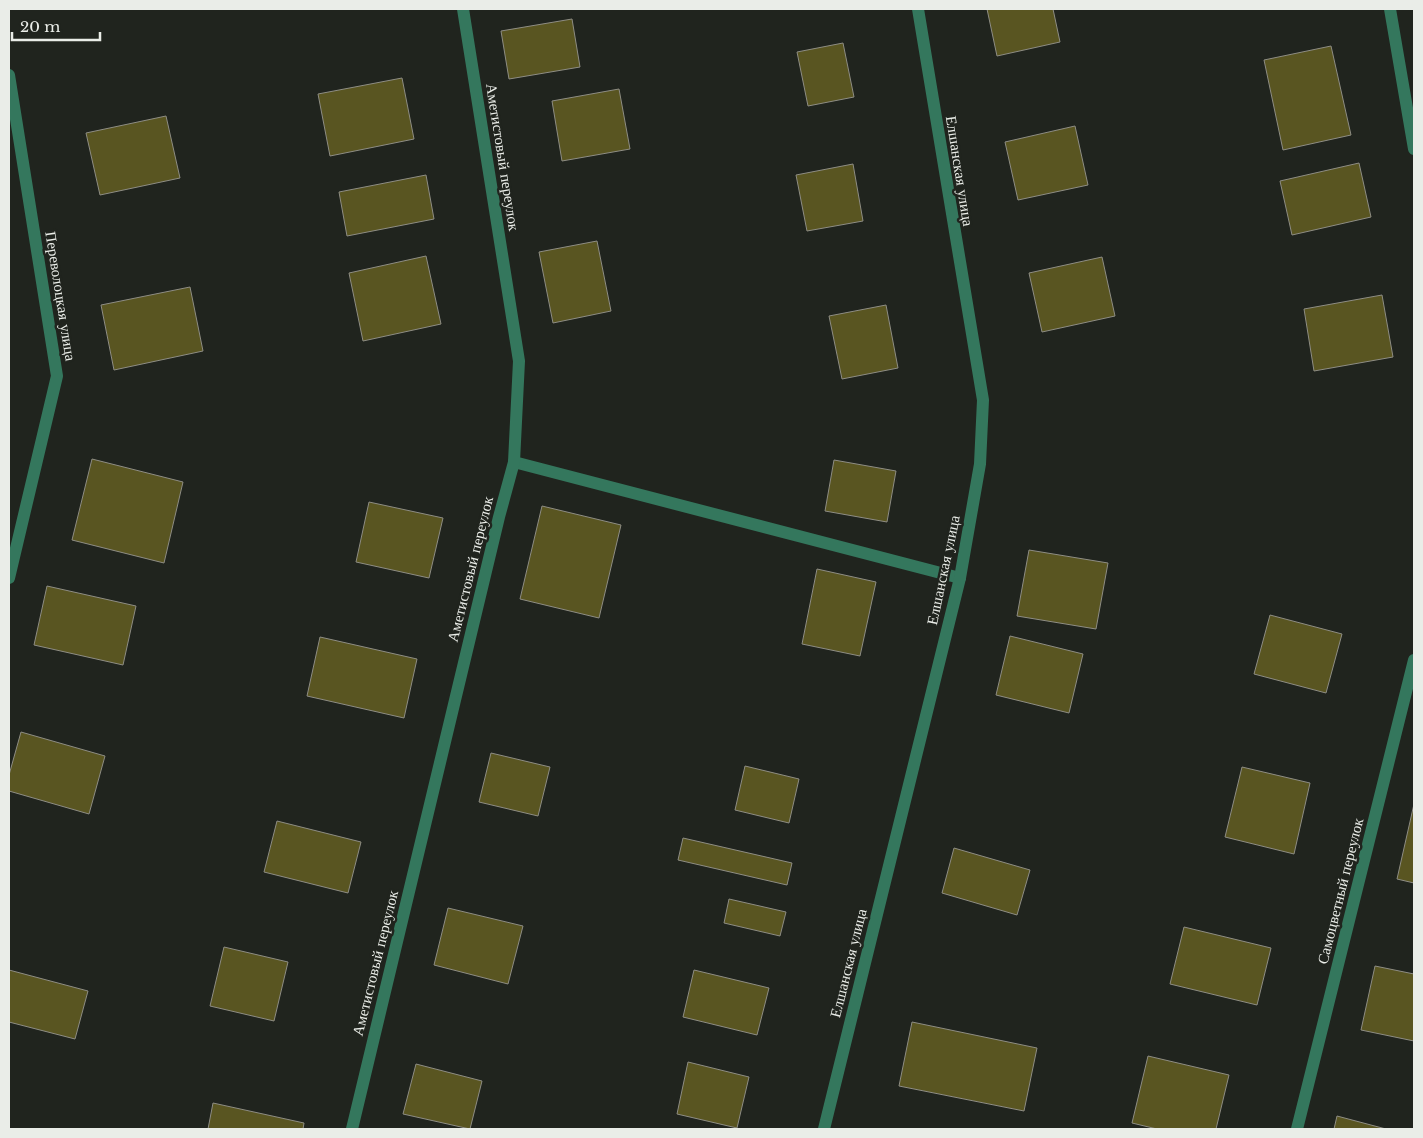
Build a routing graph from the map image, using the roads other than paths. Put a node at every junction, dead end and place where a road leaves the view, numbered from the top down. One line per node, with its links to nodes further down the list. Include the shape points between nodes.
1 (463, 9): 6 (street, Аметистовый переулок, via 519,361)
2 (918, 9): 8 (street, Елшанская улица, via 983,400 980,464)
3 (1390, 9): 5 (street)
4 (9, 75): 7 (street, Переволоцкая улица, via 57,376)
5 (1414, 149)
6 (514, 462): 8 (street); 10 (street, Аметистовый переулок)
7 (9, 578)
8 (960, 578): 11 (street, Елшанская улица)
9 (1414, 660): 12 (street, Самоцветный переулок)
10 (352, 1129)
11 (824, 1129)
12 (1297, 1129)

